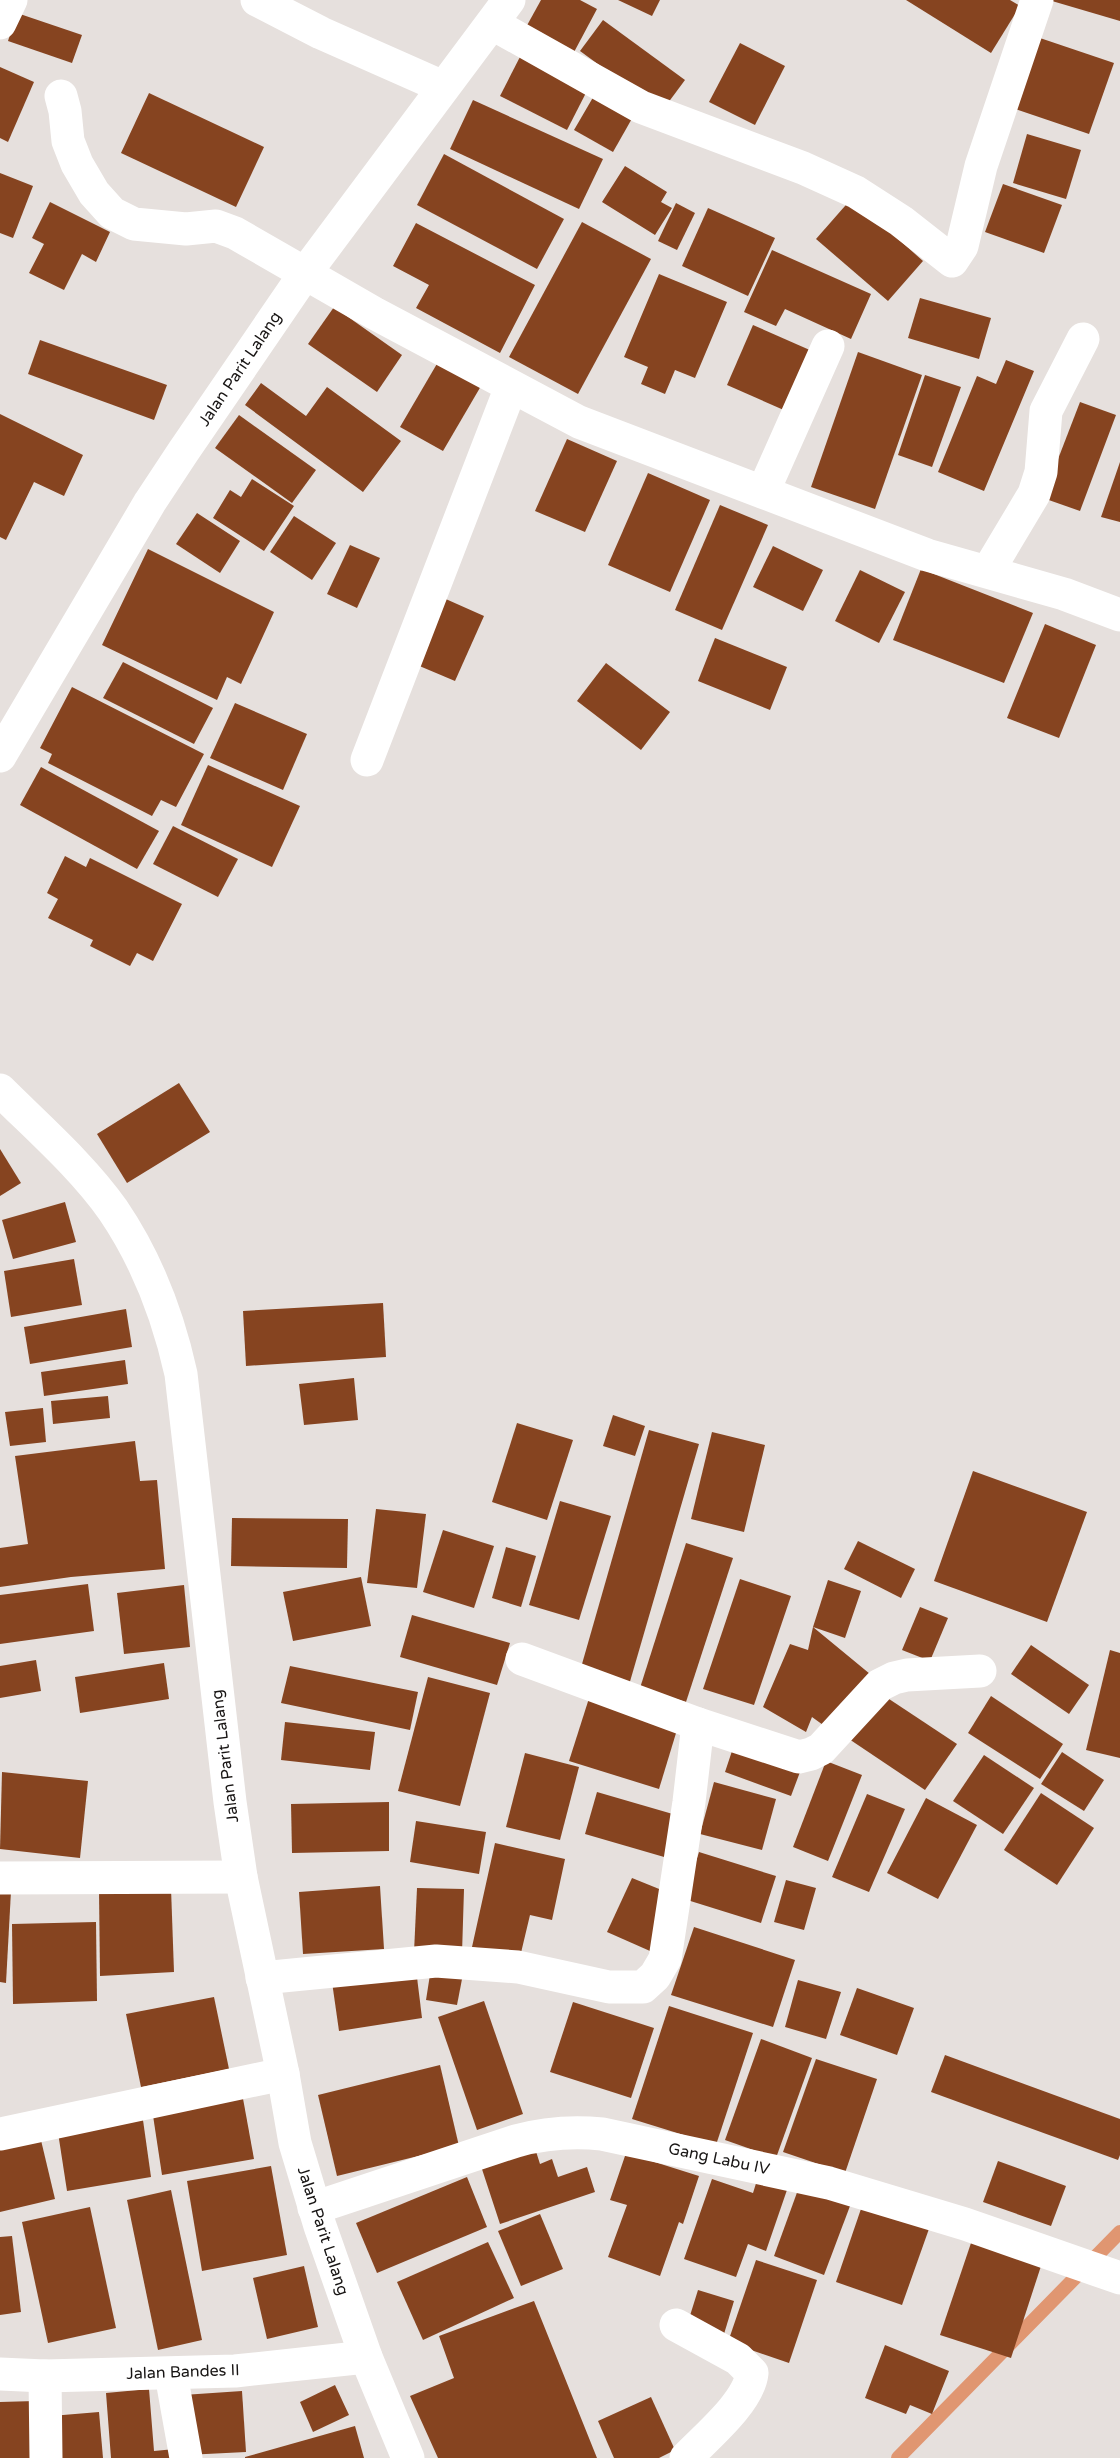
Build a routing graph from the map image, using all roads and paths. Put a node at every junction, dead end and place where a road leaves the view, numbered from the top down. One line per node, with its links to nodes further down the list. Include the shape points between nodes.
1 (11, 0): 5 (street)
2 (257, 0): 6 (street)
3 (1037, 0): 4 (street, via 981,166 962,246 951,261 856,192 641,107)
4 (501, 12): 6 (street, Jalan Parit Lalang)
5 (0, 23)
6 (443, 87): 8 (street, Jalan Parit Lalang)
7 (61, 96): 8 (street, via 68,141 77,164 94,193 112,213 134,224 186,229 216,226)
8 (306, 272): 11 (street); 15 (street, Jalan Parit Lalang, via 150,502)
9 (1083, 339): 13 (street, via 1046,411 1041,472 1034,494)
10 (828, 346): 12 (street)
11 (512, 387): 12 (street, via 579,422); 16 (street)
12 (763, 492): 13 (street, via 927,555)
13 (988, 571): 14 (street)
14 (1120, 615)
15 (1, 751)
16 (367, 760)
17 (0, 1090): 21 (street, Jalan Parit Lalang, via 90,1181 112,1209 140,1254 172,1335 181,1374)
18 (522, 1659): 20 (street)
19 (980, 1671): 20 (street, via 894,1678 880,1685 821,1749 799,1757)
20 (698, 1724): 23 (street, via 665,1959 656,1976 643,1987 609,1987 518,1967 436,1961)
21 (241, 1876): 22 (street); 23 (street, Jalan Parit Lalang)
22 (0, 1878)
23 (262, 1978): 24 (street, Jalan Parit Lalang)
24 (283, 2074): 25 (street); 26 (street, Jalan Parit Lalang, via 295,2143)
25 (0, 2133)
26 (314, 2208): 27 (street, Gang Labu IV, via 516,2141 546,2133 579,2132 829,2183 965,2224); 29 (street, Jalan Parit Lalang)
27 (1120, 2278)
28 (676, 2325): 36 (street, via 738,2359 752,2373 750,2386 737,2404)
29 (366, 2357): 31 (street, Jalan Bandes II); 35 (street, Jalan Parit Lalang)
30 (0, 2374): 32 (street, Jalan Bandes II)
31 (171, 2374): 32 (street, Jalan Bandes II); 34 (street)
32 (45, 2376): 33 (street)
33 (46, 2458)
34 (186, 2458)
35 (408, 2458)
36 (686, 2458)

